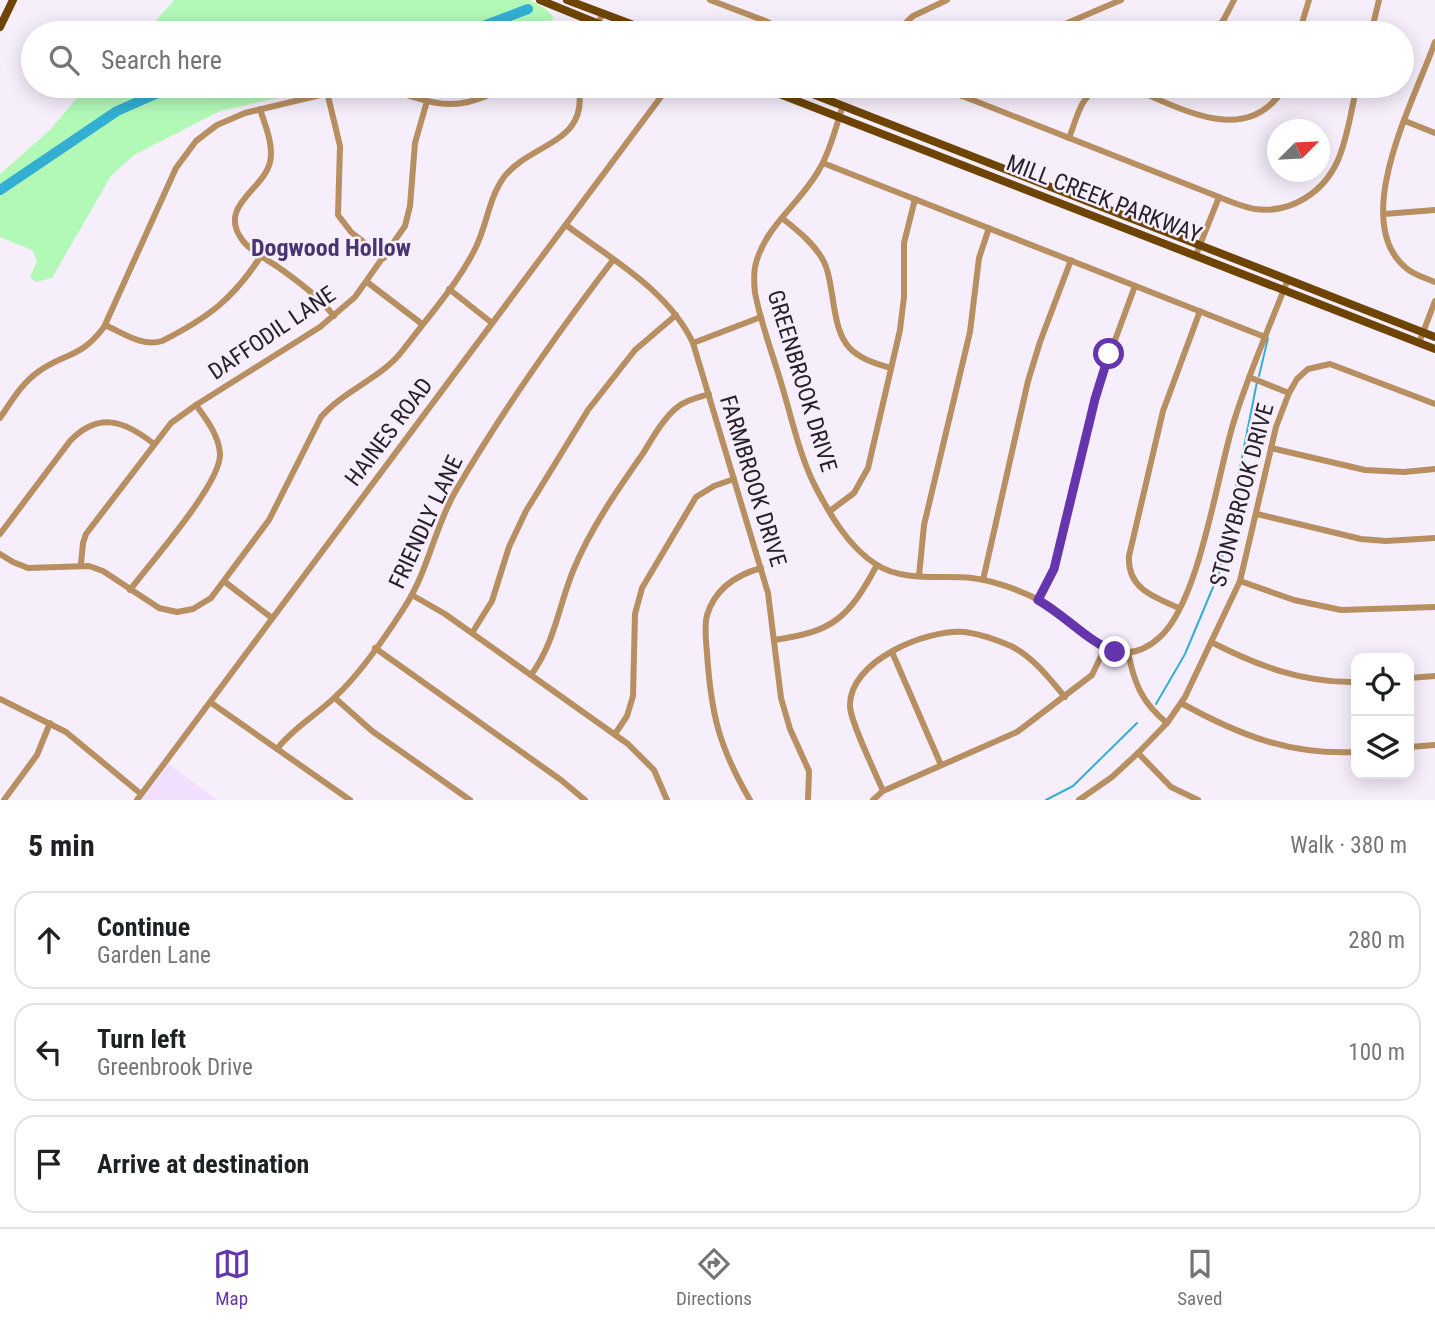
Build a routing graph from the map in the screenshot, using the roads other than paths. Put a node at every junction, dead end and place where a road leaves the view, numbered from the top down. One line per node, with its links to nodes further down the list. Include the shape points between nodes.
1 (13, 0): 20 (main road)
2 (540, 0): 11 (main road)
3 (567, 0): 10 (main road)
4 (710, 0): 14 (street)
5 (947, 0): 15 (street)
6 (1121, 0): 16 (street)
7 (1234, 0): 17 (street)
8 (1309, 0): 18 (street)
9 (1379, 0): 19 (street)
10 (603, 13): 12 (street); 13 (main road)
11 (591, 21)
12 (599, 21)
13 (624, 21)
14 (765, 21)
15 (908, 21)
16 (1072, 21)
17 (1223, 21)
18 (1303, 21)
19 (1374, 21)
20 (0, 27)
21 (1435, 42): 22 (street)
22 (1432, 57): 40 (street)
23 (303, 98): 38 (street)
24 (328, 98): 54 (street, via 340,146 338,215 351,232)
25 (417, 98): 36 (street)
26 (478, 98): 36 (street, via 447,104)
27 (580, 98): 61 (street, via 573,123 562,137 506,174 475,250)
28 (660, 98): 49 (street, HAINES ROAD)
29 (794, 98): 39 (main road, MILL CREEK PARKWAY)
30 (824, 98): 37 (main road, MILL CREEK PARKWAY)
31 (967, 98): 42 (street)
32 (1085, 98): 42 (street)
33 (1163, 98): 34 (street, via 1208,118 1232,121 1264,110)
34 (1277, 98)
35 (1354, 98): 44 (street, via 1340,156 1312,195 1270,209)
36 (427, 101): 54 (street, DAFFODIL LANE, via 415,143 408,216)
37 (843, 105): 39 (street, GREENBROOK DRIVE); 51 (main road, MILL CREEK PARKWAY)
38 (260, 109): 53 (street, via 270,165 242,200 235,220 243,241); 70 (street, via 217,125 182,158)
39 (839, 117): 43 (street, GREENBROOK DRIVE); 52 (main road, MILL CREEK PARKWAY)
40 (1405, 121): 41 (street); 47 (street, via 1385,177)
41 (1435, 133)
42 (1069, 138): 44 (street)
43 (822, 163): 45 (street); 48 (street, GREENBROOK DRIVE)
44 (1219, 197): 51 (street)
45 (915, 200): 50 (street); 77 (street, via 905,233 904,308)
46 (1435, 210): 47 (street)
47 (1384, 214): 59 (street, via 1387,238 1399,262)
48 (782, 219): 67 (street, GREENBROOK DRIVE, via 764,242 755,265); 77 (street, via 824,261 845,342 859,357)
49 (566, 225): 55 (street, FARMBROOK DRIVE); 68 (street, HAINES ROAD)
50 (989, 228): 56 (street); 96 (street, via 979,258 970,332 924,526)
51 (1201, 244): 52 (street); 57 (main road, MILL CREEK PARKWAY)
52 (1196, 255): 62 (main road, MILL CREEK PARKWAY)
53 (261, 256): 66 (street, via 310,290); 70 (street, via 224,302 162,341 144,342)
54 (384, 258): 58 (street, DAFFODIL LANE)
55 (613, 260): 65 (street, FARMBROOK DRIVE, via 653,290); 101 (street, FRIENDLY LANE, via 492,431 454,495)
56 (1071, 260): 60 (street); 97 (street, via 1028,381)
57 (1289, 279): 62 (street); 71 (main road, MILL CREEK PARKWAY)
58 (366, 282): 66 (street, DAFFODIL LANE); 69 (street)
59 (1435, 282)
60 (1135, 286): 64 (street); 102 (street, via 1098,386 1054,569)
61 (449, 289): 68 (street); 69 (street)
62 (1284, 290): 72 (street); 75 (main road, MILL CREEK PARKWAY)
63 (1435, 301): 71 (street)
64 (1200, 311): 72 (street); 104 (street, via 1163,411 1129,556 1129,570 1137,586)
65 (676, 315): 74 (street, FARMBROOK DRIVE); 106 (street, via 635,349 588,410 526,511 492,601)
66 (334, 316): 82 (street, DAFFODIL LANE)
67 (761, 317): 74 (street); 88 (street, GREENBROOK DRIVE, via 804,459)
68 (492, 323): 105 (street, HAINES ROAD)
69 (422, 324): 99 (street, via 390,365 321,417 276,508)
70 (105, 325): 83 (street, via 81,351 37,372)
71 (1423, 332): 73 (main road, MILL CREEK PARKWAY); 75 (street)
72 (1265, 337): 78 (street)
73 (1435, 337)
74 (693, 343): 80 (street, FARMBROOK DRIVE)
75 (1419, 343): 76 (main road, MILL CREEK PARKWAY)
76 (1435, 349)
77 (891, 368): 88 (street, via 864,478 854,493)
78 (1250, 377): 79 (street); 104 (street, via 1203,547)
79 (1289, 393): 81 (street, STONYBROOK DRIVE, via 1308,369 1330,364); 85 (street, STONYBROOK DRIVE)
80 (709, 394): 87 (street, FARMBROOK DRIVE); 113 (street, via 676,408 630,472 578,559 550,644)
81 (1435, 404)
82 (196, 405): 84 (street, DAFFODIL LANE); 100 (street, via 218,445 216,473)
83 (0, 418)
84 (154, 444): 90 (street, via 121,423 83,429); 93 (street, DAFFODIL LANE, via 86,534)
85 (1271, 448): 86 (street, via 1365,470); 89 (street, STONYBROOK DRIVE)
86 (1435, 469)
87 (734, 479): 95 (street, FARMBROOK DRIVE); 124 (street, via 696,497 642,588 635,614 634,696)
88 (830, 511): 94 (street, GREENBROOK DRIVE, via 849,541)
89 (1257, 514): 91 (street, via 1362,539); 98 (street, STONYBROOK DRIVE)
90 (0, 534)
91 (1435, 538)
92 (0, 554): 93 (street, via 28,568)
93 (81, 564): 100 (street, via 103,571)
94 (877, 565): 96 (street, GREENBROOK DRIVE); 107 (street, via 855,603 833,623 805,635)
95 (761, 568): 107 (street, FARMBROOK DRIVE, via 771,603); 139 (street, via 740,575 723,588 707,614 706,630 717,732)
96 (919, 576): 97 (street, GREENBROOK DRIVE)
97 (983, 580): 102 (street, GREENBROOK DRIVE)
98 (1241, 581): 103 (street, via 1310,605 1341,610); 108 (street, STONYBROOK DRIVE)
99 (225, 582): 100 (street, via 206,602 187,611 159,608); 105 (street)
100 (130, 590)
101 (412, 595): 106 (street); 109 (street, FRIENDLY LANE)
102 (1038, 600): 110 (street, GREENBROOK DRIVE)
103 (1435, 607)
104 (1179, 608): 112 (street, via 1157,640)
105 (272, 618): 120 (street, HAINES ROAD)
106 (472, 633): 113 (street)
107 (774, 640): 140 (street, FARMBROOK DRIVE, via 785,713 809,771)
108 (1211, 642): 116 (street, via 1275,671); 121 (street, STONYBROOK DRIVE)
109 (375, 648): 118 (street, FRIENDLY LANE); 137 (street)
110 (1105, 648): 112 (street, GREENBROOK DRIVE); 117 (street, via 1091,675)
111 (892, 652): 117 (street, via 924,637 964,632 988,638 1039,666); 130 (street); 131 (street, via 862,676 851,691 849,709)
112 (1128, 652): 123 (street, via 1139,693)
113 (531, 675): 124 (street)
114 (1435, 676): 115 (street)
115 (1414, 678)
116 (1351, 682)
117 (1065, 697): 130 (street, via 1017,732)
118 (335, 698): 127 (street, FRIENDLY LANE, via 297,726); 136 (street, via 372,731)
119 (0, 699): 122 (street)
120 (210, 702): 127 (street); 132 (street, HAINES ROAD)
121 (1181, 703): 123 (street, STONYBROOK DRIVE); 128 (street, via 1281,747)
122 (50, 723): 132 (street, via 73,737); 134 (street, via 37,755)
123 (1167, 723): 129 (street, STONYBROOK DRIVE)
124 (615, 734): 138 (street, via 648,762)
125 (1435, 745): 126 (street)
126 (1414, 747)
127 (277, 749): 135 (street)
128 (1351, 752)
129 (1138, 754): 133 (street, STONYBROOK DRIVE); 142 (street, via 1171,787)
130 (941, 765): 131 (street)
131 (883, 791): 141 (street)
132 (139, 797)
133 (1084, 799)
134 (4, 800)
135 (349, 800)
136 (470, 800)
137 (585, 800)
138 (667, 800)
139 (750, 800)
140 (808, 800)
141 (873, 800)
142 (1198, 800)

